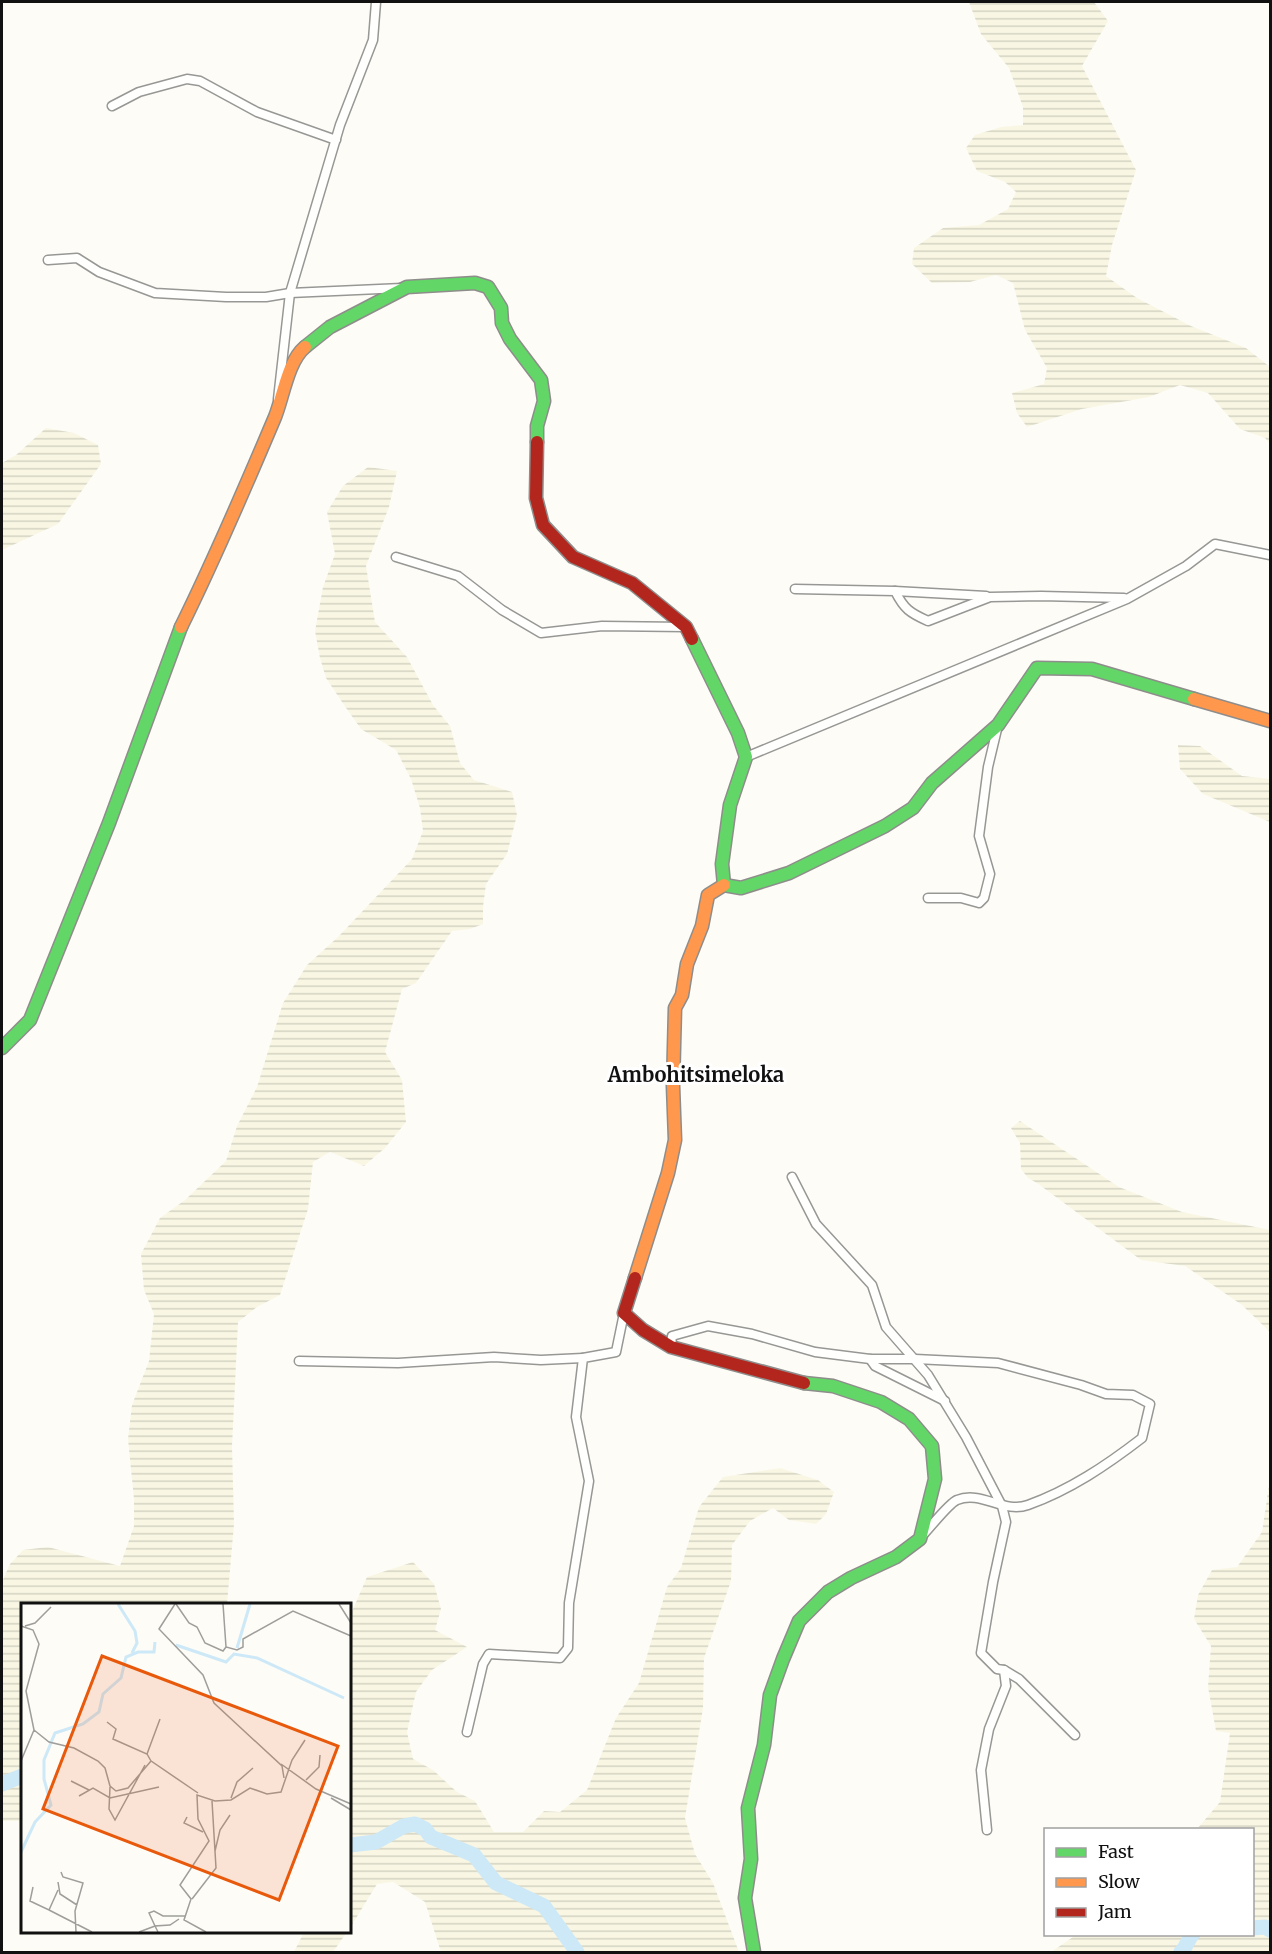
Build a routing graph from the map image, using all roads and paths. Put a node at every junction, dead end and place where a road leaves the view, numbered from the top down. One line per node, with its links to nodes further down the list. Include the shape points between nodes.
1 (375, 2): 3 (street, via 373,40)
2 (112, 106): 3 (street, via 139,92 187,79 200,81 257,112)
3 (336, 140): 6 (street)
4 (48, 260): 6 (street, via 77,258 99,272 156,293 266,297)
5 (407, 287): 6 (street); 7 (street, via 330,327 297,354); 14 (street, via 475,283 488,287 501,308 502,323 510,339 541,380 544,401 537,426 536,498 543,525 573,557 632,583)
6 (290, 293): 7 (street)
7 (276, 414): 20 (street, via 219,550 180,629 30,1020)
8 (1270, 555): 13 (street, via 1215,544 1186,566)
9 (396, 557): 14 (street, via 458,576 502,610 541,633 602,626)
10 (795, 589): 11 (street)
11 (895, 591): 12 (street); 12 (street, via 903,606 928,621)
12 (990, 597): 13 (street)
13 (1127, 598): 17 (street)
14 (686, 627): 17 (street)
15 (1270, 721): 16 (street, via 1092,669 1037,668)
16 (998, 725): 18 (street, via 932,783 913,808 885,826 789,873 741,888); 19 (street, via 979,836 990,874 984,898 978,903 961,898)
17 (746, 757): 18 (street, via 730,805 722,864)
18 (724, 885): 22 (street, via 708,895 682,995 675,1008 675,1140)
19 (928, 898)
20 (2, 1048)
21 (792, 1178): 26 (street, via 816,1224 872,1285 886,1327)
22 (624, 1313): 23 (street); 24 (street, via 616,1352)
23 (671, 1347): 25 (street, via 672,1336 708,1326 815,1352); 30 (street, via 798,1382 833,1386 881,1402 909,1419 932,1446 935,1479)
24 (583, 1358): 27 (street, via 494,1357 398,1363); 32 (street, via 576,1417 589,1481 570,1603 568,1648 560,1658 489,1654 483,1664)
25 (870, 1359): 26 (street); 28 (street, via 875,1366)
26 (915, 1359): 28 (street); 29 (street, via 998,1364 1106,1395 1133,1395 1150,1404 1142,1438 1118,1456 1085,1478 1025,1506)
27 (300, 1360)
28 (945, 1401): 29 (street)
29 (1002, 1506): 30 (street, via 976,1496 955,1500); 31 (street, via 1006,1522 981,1653 997,1669)
30 (920, 1539): 35 (street, via 896,1557 828,1592 799,1621 783,1659 771,1695 764,1746 748,1808 751,1859 745,1898)
31 (1004, 1670): 33 (street, via 1019,1678); 34 (street, via 1006,1686 989,1729 981,1770)
32 (467, 1732)
33 (1075, 1735)
34 (987, 1830)
35 (753, 1953)

